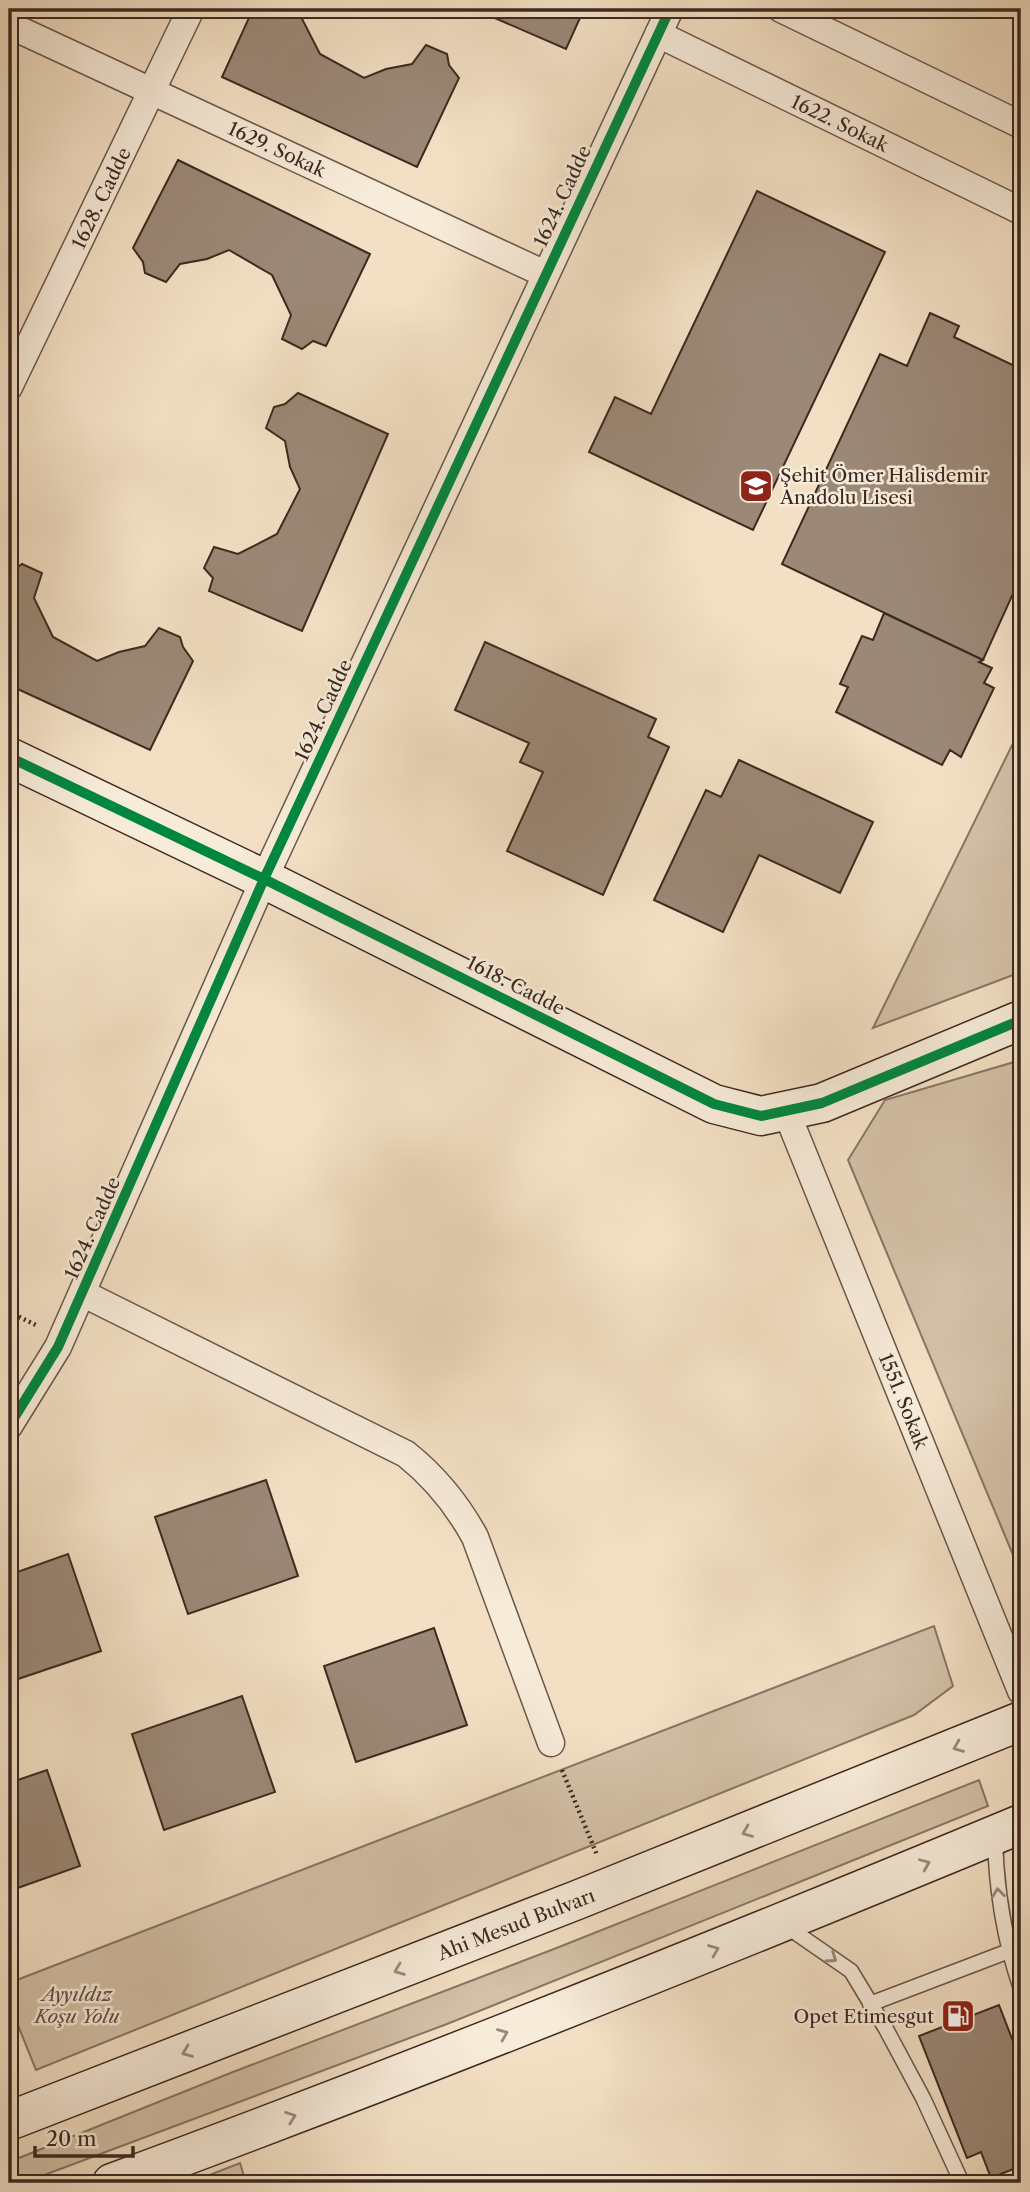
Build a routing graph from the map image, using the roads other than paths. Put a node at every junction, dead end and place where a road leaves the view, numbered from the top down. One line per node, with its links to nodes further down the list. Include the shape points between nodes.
1 (191, 9): 6 (street, 1628. Cadde)
2 (670, 9): 5 (street, 1624. Cadde)
3 (781, 9): 7 (street)
4 (9, 24): 6 (street, 1629. Sokak)
5 (658, 34): 8 (street, 1622. Sokak); 9 (street, 1624. Cadde)
6 (153, 90): 9 (street, 1629. Sokak); 10 (street, 1628. Cadde)
7 (1021, 125)
8 (1021, 211)
9 (545, 274): 12 (street, 1624. Cadde)
10 (9, 387)
11 (9, 757): 12 (main road, 1618. Cadde)
12 (264, 879): 14 (main road, 1618. Cadde, via 714,1104 761,1116); 15 (street, 1624. Cadde)
13 (1021, 1020): 14 (main road, 1618. Cadde, via 822,1103)
14 (786, 1111): 17 (street, 1551. Sokak)
15 (82, 1293): 16 (street, 1624. Cadde, via 58,1348); 19 (street, via 407,1454 428,1471 475,1537)
16 (9, 1426)
17 (1021, 1691)
18 (1021, 1721): 25 (main road, Ahi Mesud Bulvarı, one-way to 25)
19 (551, 1743)
20 (1008, 1829): 21 (main road, one-way to 20); 22 (lane, one-way to 20, via 997,1891)
21 (782, 1923): 24 (lane, one-way to 24, via 851,1971); 26 (main road, one-way to 21)
22 (1009, 1951): 23 (lane); 24 (lane)
23 (1021, 1989)
24 (870, 2004): 27 (lane, via 923,2098)
25 (9, 2122)
26 (112, 2183)
27 (962, 2183)

